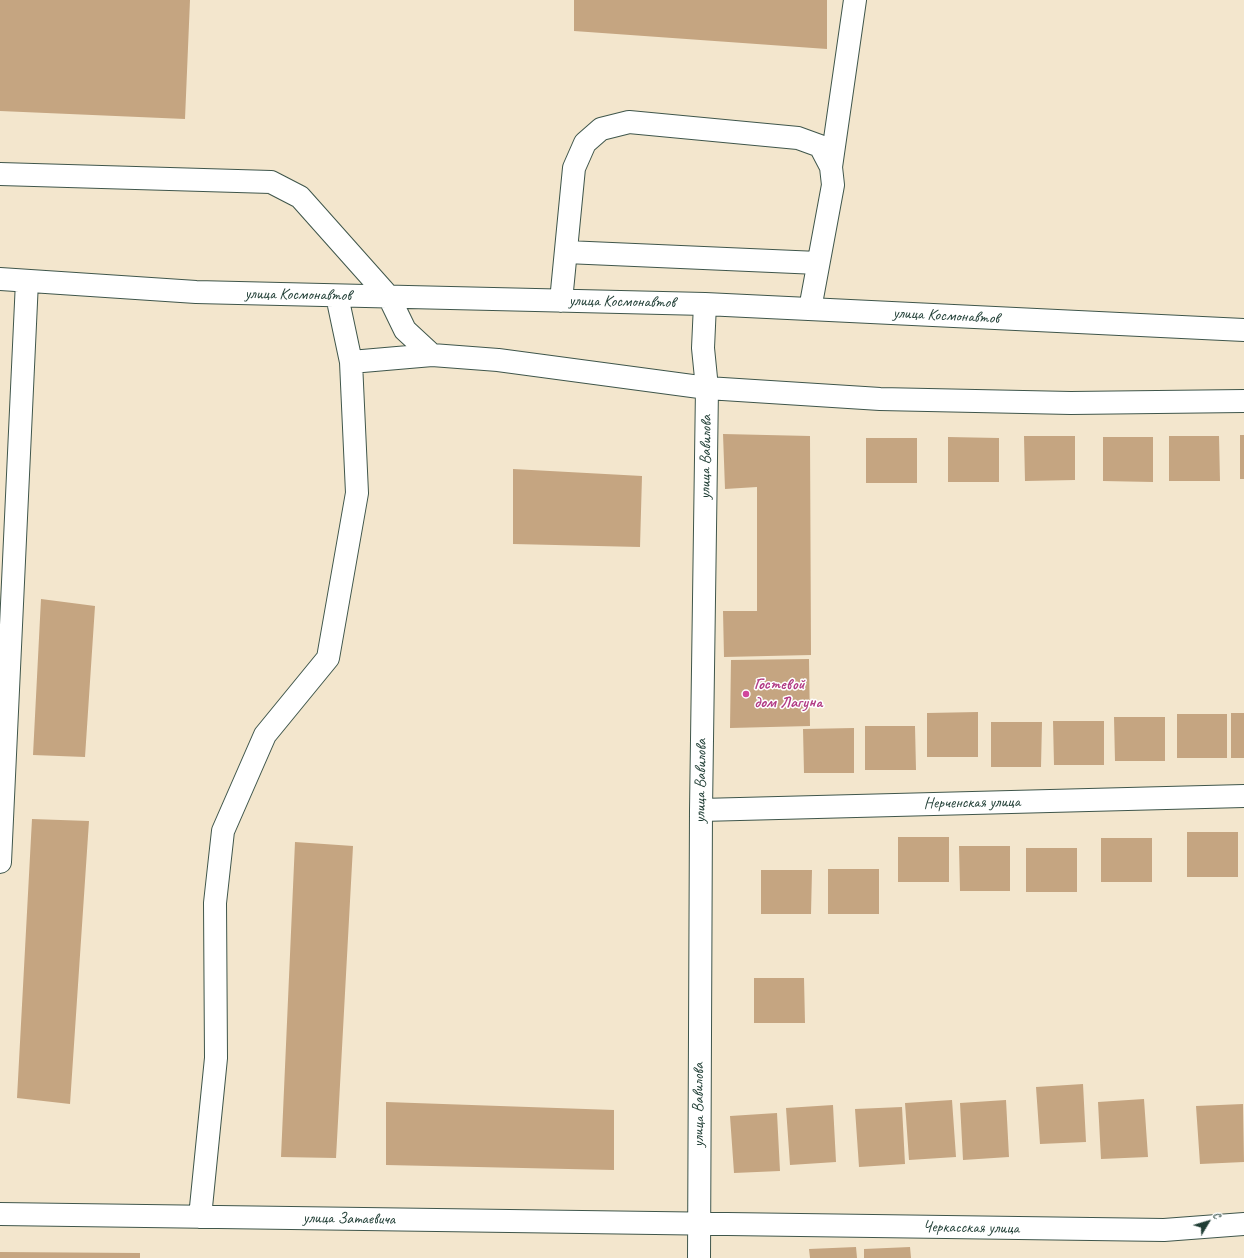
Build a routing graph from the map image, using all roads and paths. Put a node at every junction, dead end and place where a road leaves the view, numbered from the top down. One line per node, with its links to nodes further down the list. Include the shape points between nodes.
1 (855, 0): 2 (street)
2 (831, 167): 4 (street, via 820,146 798,138 630,122 601,129 585,143 574,168); 5 (street, via 833,185)
3 (0, 174): 9 (street, via 271,182 300,197)
4 (566, 252): 5 (street); 10 (street)
5 (818, 263): 12 (street)
6 (0, 279): 7 (street, улица Космонавтов)
7 (27, 281): 8 (street, улица Космонавтов, via 196,292); 20 (street)
8 (337, 296): 9 (street, улица Космонавтов); 15 (street)
9 (389, 297): 10 (street, улица Космонавтов); 14 (street, via 405,330)
10 (561, 301): 11 (street, улица Космонавтов)
11 (705, 304): 12 (street, улица Космонавтов); 16 (street, улица Вавилова, via 703,348)
12 (810, 309): 13 (street, улица Космонавтов)
13 (1244, 330)
14 (432, 355): 15 (street); 16 (street, via 498,360)
15 (351, 362): 22 (street, via 357,493 328,658 265,735 222,831 215,903 216,1058)
16 (707, 388): 17 (street, via 880,399 1071,403); 19 (street, улица Вавилова)
17 (1244, 401)
18 (1244, 796): 19 (street, Нерченская улица)
19 (701, 810): 23 (street, улица Вавилова)
20 (0, 862)
21 (0, 1214): 22 (street, улица Затаевича)
22 (200, 1217): 23 (street, улица Затаевича)
23 (699, 1224): 24 (street, Черкасская улица, via 1164,1230); 25 (street, улица Вавилова)
24 (1244, 1224)
25 (699, 1258)

